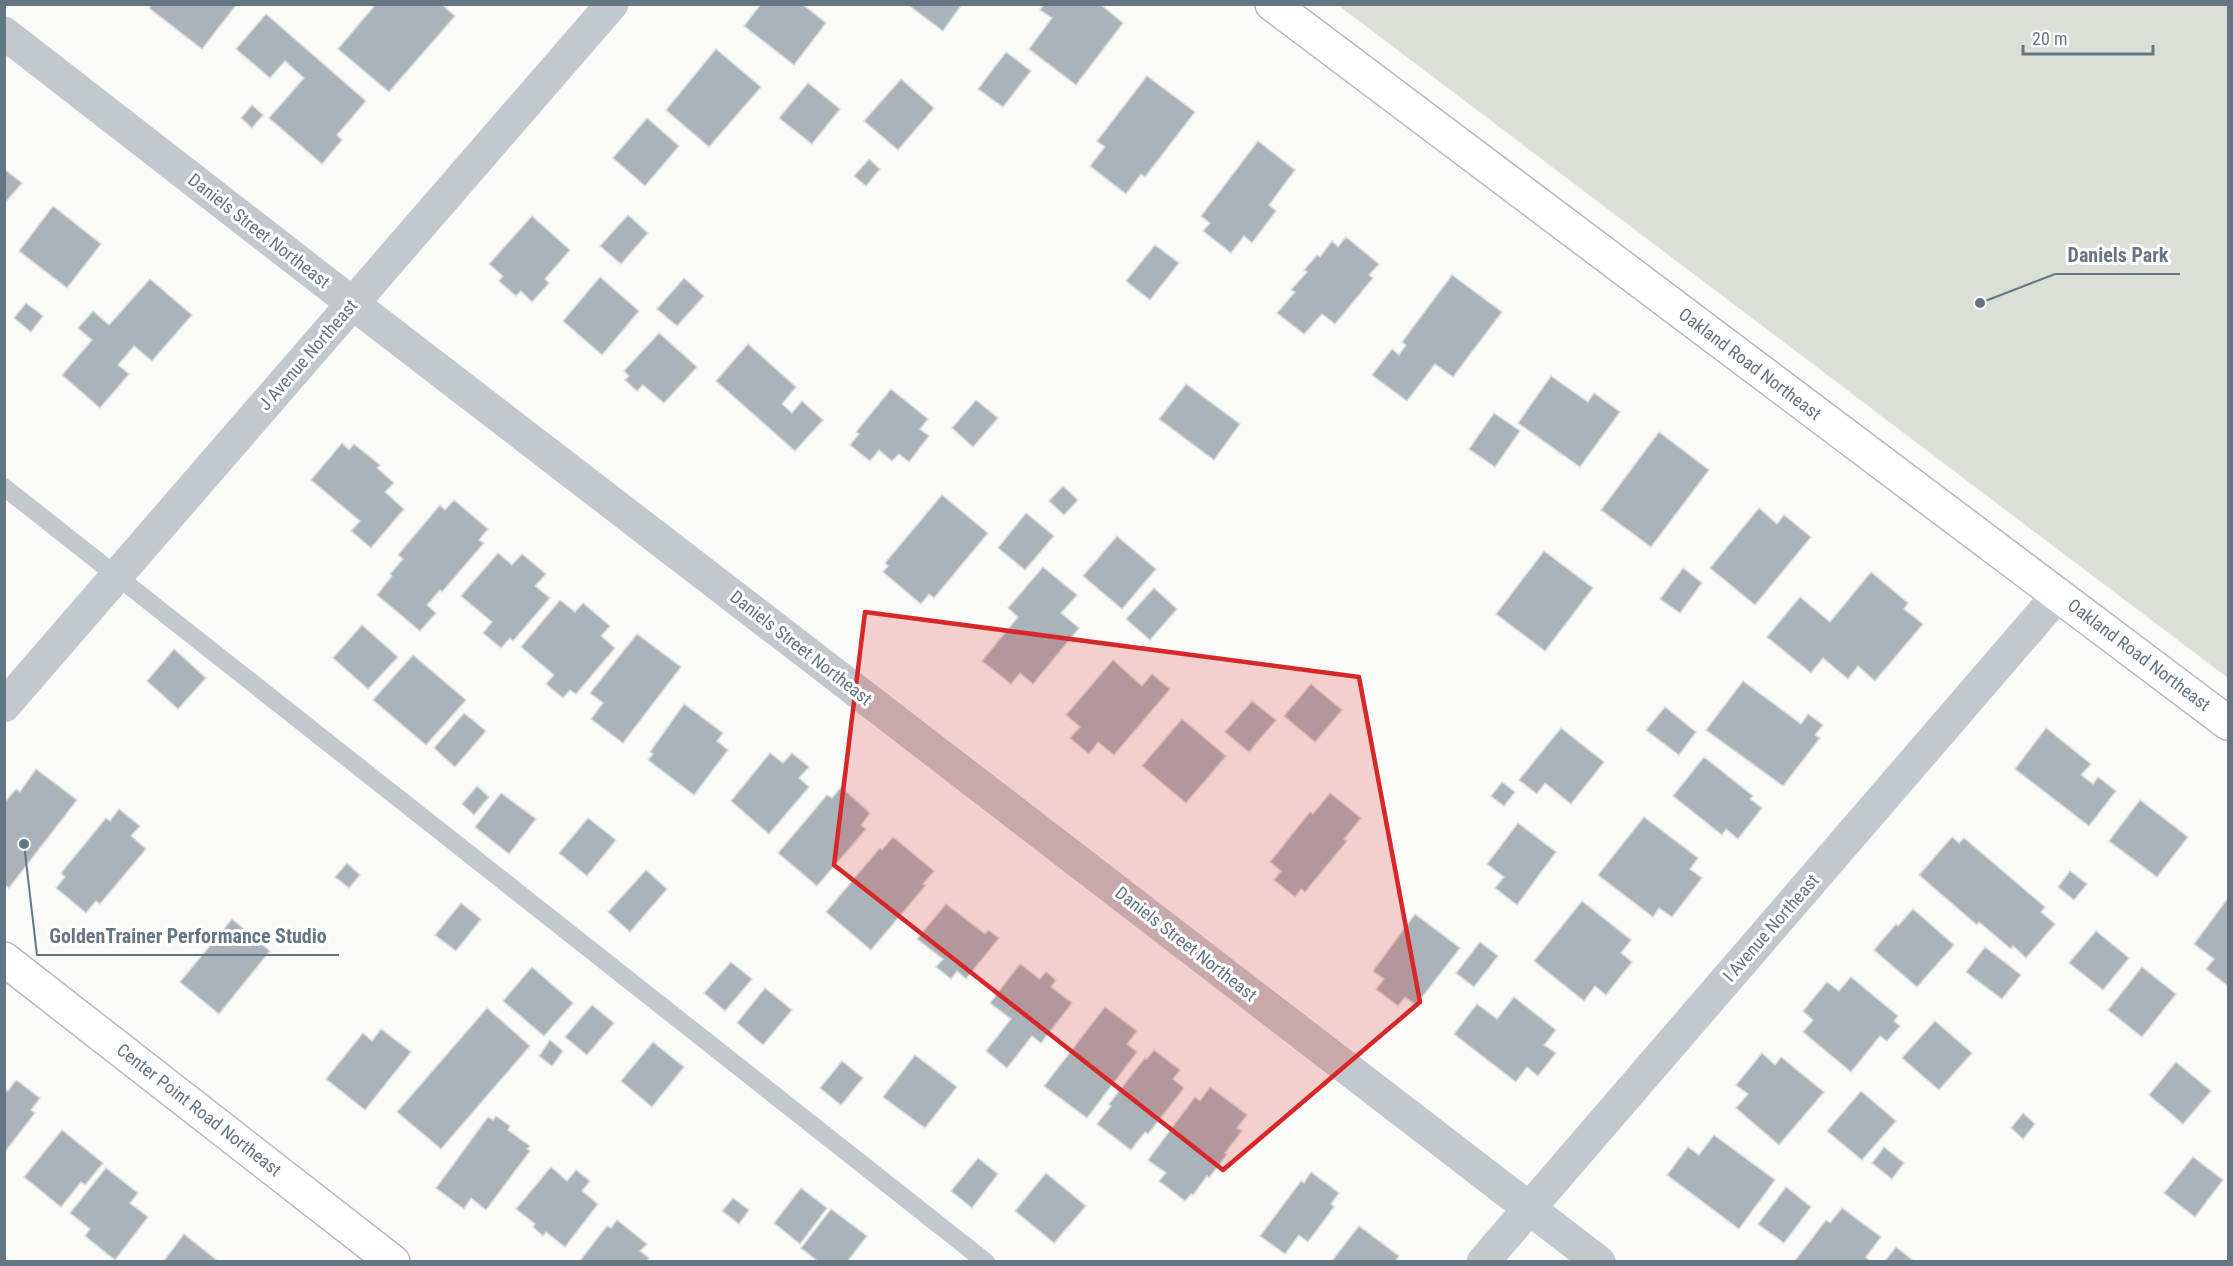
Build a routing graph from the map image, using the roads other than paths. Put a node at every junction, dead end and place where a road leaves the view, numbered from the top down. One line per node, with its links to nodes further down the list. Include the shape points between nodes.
1 (612, 4): 4 (street, J Avenue Northeast)
2 (1272, 4): 7 (main road, Oakland Road Northeast)
3 (4, 33): 4 (street, Daniels Street Northeast)
4 (352, 303): 6 (street, J Avenue Northeast); 11 (street, Daniels Street Northeast)
5 (4, 487): 6 (lane)
6 (117, 575): 8 (street, J Avenue Northeast); 13 (lane)
7 (2058, 595): 9 (main road, Oakland Road Northeast); 11 (street, I Avenue Northeast)
8 (4, 706)
9 (2229, 723)
10 (4, 958): 12 (main road, Center Point Road Northeast)
11 (1529, 1208): 14 (street, I Avenue Northeast); 15 (street, Daniels Street Northeast)
12 (393, 1262)
13 (986, 1262)
14 (1483, 1262)
15 (1599, 1262)

